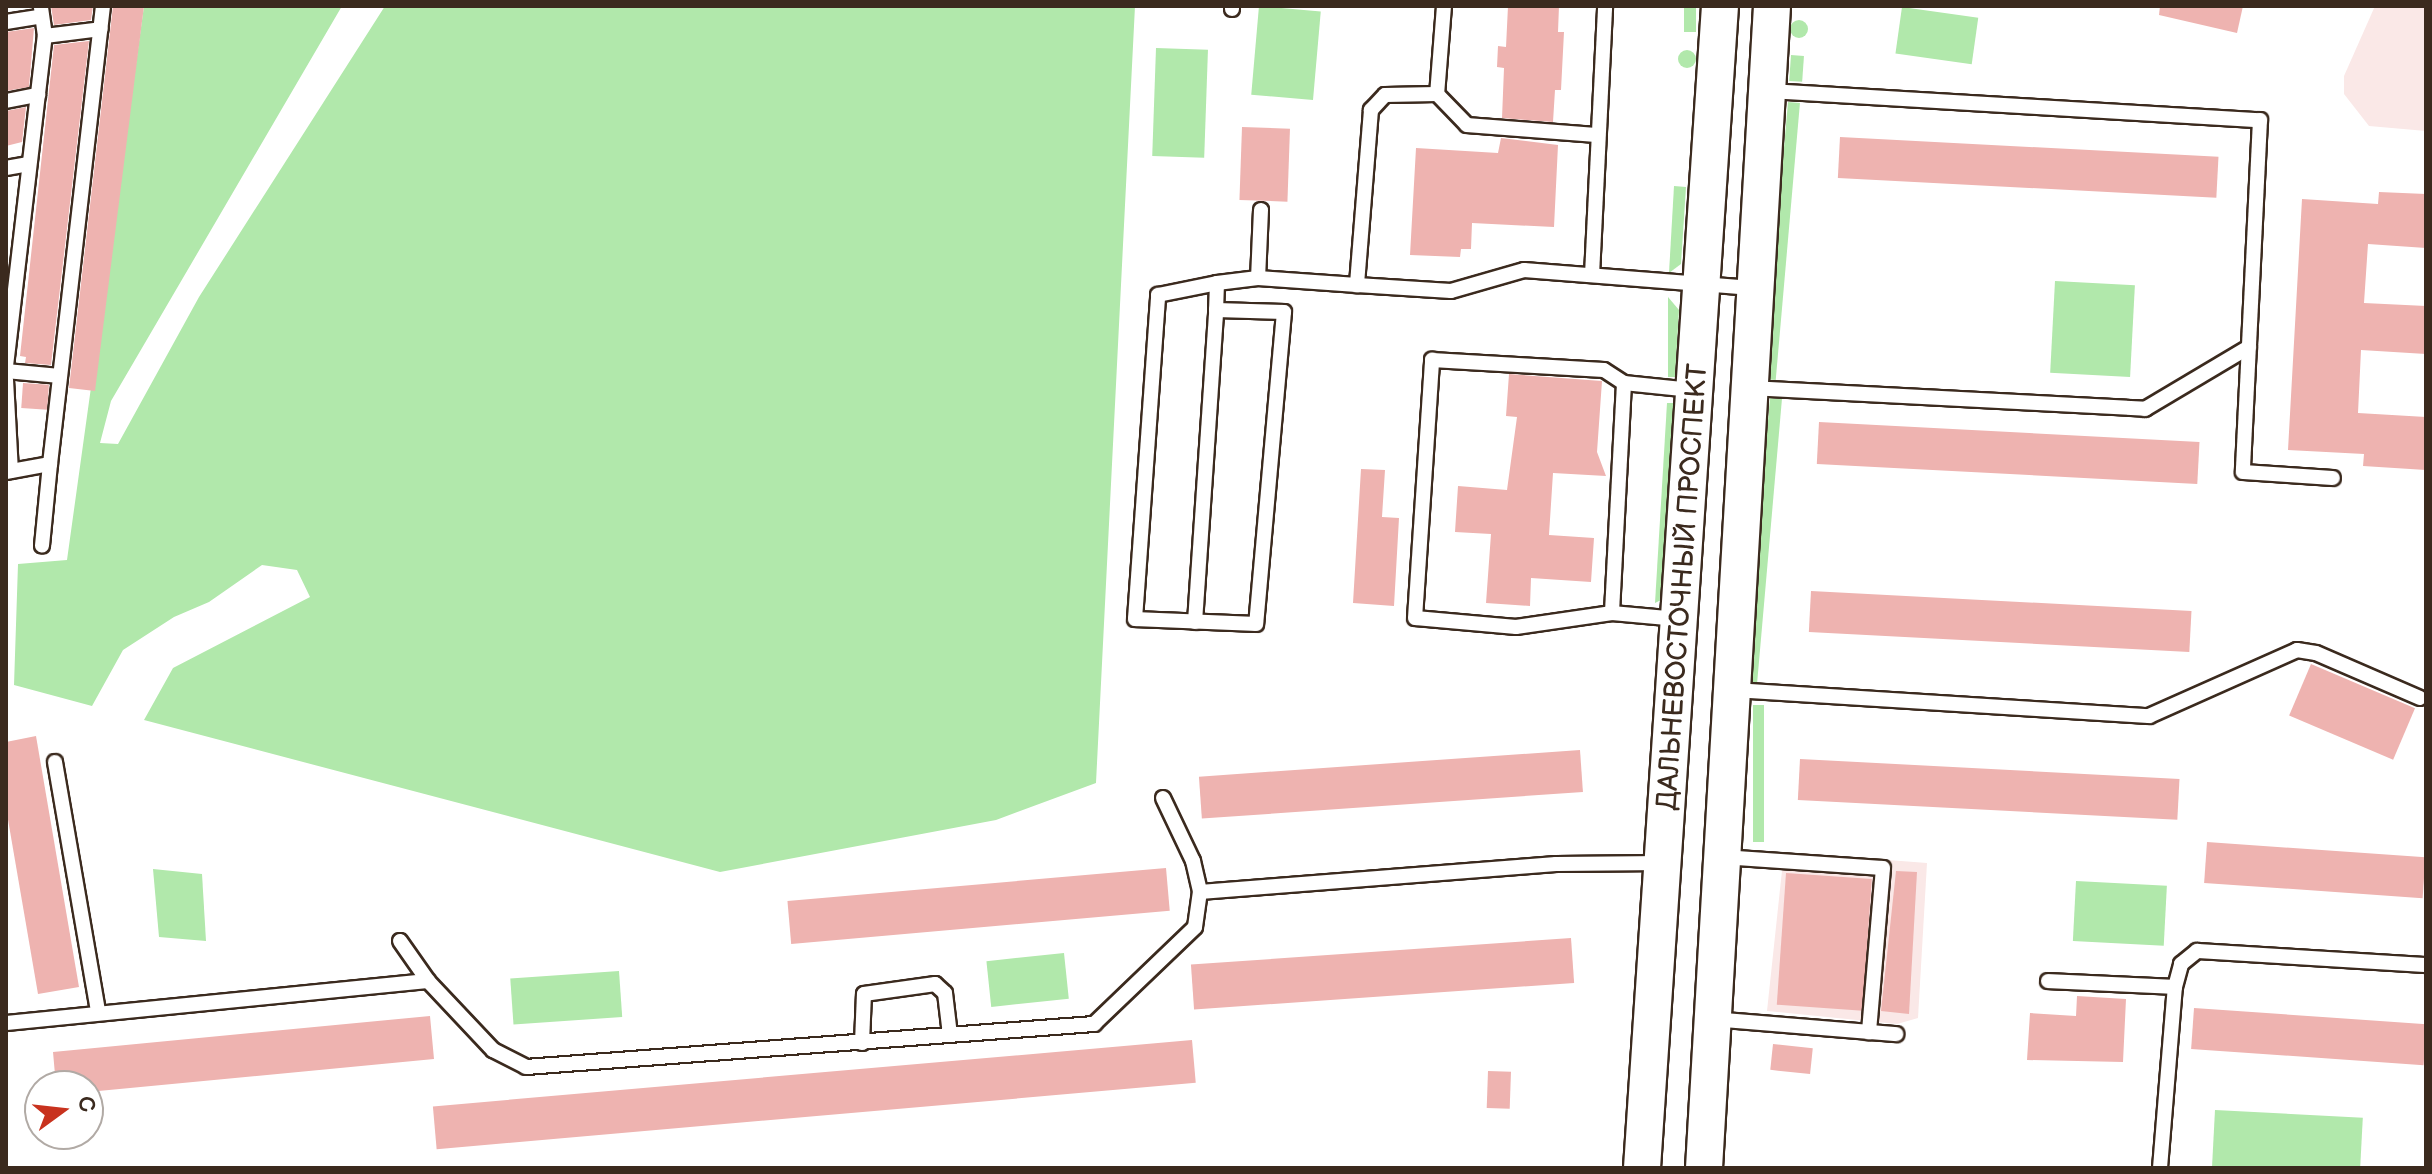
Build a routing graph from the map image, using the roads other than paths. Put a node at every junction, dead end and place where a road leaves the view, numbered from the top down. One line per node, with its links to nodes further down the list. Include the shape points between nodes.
1 (103, 6): 8 (lane)
2 (1444, 6): 11 (lane)
3 (1605, 6): 14 (lane)
4 (1720, 6): 22 (street, ДАЛЬНЕВОСТОЧНЫЙ ПРОСПЕКТ)
5 (1772, 6): 10 (street, ДАЛЬНЕВОСТОЧНЫЙ ПРОСПЕКТ)
6 (41, 11): 7 (lane); 9 (lane)
7 (6, 22)
8 (101, 29): 9 (lane); 28 (lane)
9 (45, 36): 12 (lane)
10 (1766, 91): 24 (street, ДАЛЬНЕВОСТОЧНЫЙ ПРОСПЕКТ); 26 (lane, via 2260,120)
11 (1437, 94): 14 (lane, via 1467,125); 23 (lane, via 1385,95 1371,110)
12 (38, 95): 13 (lane); 15 (lane)
13 (6, 101)
14 (1596, 135): 18 (lane, via 1600,162)
15 (29, 164): 16 (lane); 21 (lane)
16 (6, 168)
17 (1261, 210): 19 (lane)
18 (1592, 275): 22 (lane); 23 (lane, via 1524,270 1451,291)
19 (1258, 278): 20 (lane); 23 (lane)
20 (1217, 283): 25 (lane); 39 (lane, via 1158,295 1135,619)
21 (11, 284): 27 (lane)
22 (1704, 284): 24 (lane); 32 (street, ДАЛЬНЕВОСТОЧНЫЙ ПРОСПЕКТ)
23 (1357, 285)
24 (1755, 288): 31 (street, ДАЛЬНЕВОСТОЧНЫЙ ПРОСПЕКТ)
25 (1216, 310): 39 (lane); 39 (lane, via 1284,312 1256,624)
26 (2249, 347): 31 (lane, via 2145,409); 35 (lane, via 2243,472)
27 (6, 368): 28 (lane)
28 (60, 376): 33 (lane)
29 (6, 380): 34 (lane)
30 (1624, 383): 32 (lane); 37 (lane); 37 (lane, via 1604,370 1432,360 1415,618 1516,627)
31 (1750, 388): 40 (street, ДАЛЬНЕВОСТОЧНЫЙ ПРОСПЕКТ)
32 (1696, 390): 38 (street, ДАЛЬНЕВОСТОЧНЫЙ ПРОСПЕКТ)
33 (50, 464): 34 (lane); 36 (lane)
34 (8, 471)
35 (2333, 478)
36 (42, 546)
37 (1612, 613): 38 (lane)
38 (1683, 619): 45 (street, ДАЛЬНЕВОСТОЧНЫЙ ПРОСПЕКТ)
39 (1195, 622)
40 (1732, 690): 41 (lane, via 2149,716 2297,650 2316,653); 44 (street, ДАЛЬНЕВОСТОЧНЫЙ ПРОСПЕКТ)
41 (2420, 698)
42 (55, 762): 52 (lane)
43 (1163, 798): 46 (lane, via 1193,861)
44 (1722, 857): 53 (street, ДАЛЬНЕВОСТОЧНЫЙ ПРОСПЕКТ); 55 (lane, via 1883,868)
45 (1664, 863): 46 (lane, via 1556,864); 59 (street, ДАЛЬНЕВОСТОЧНЫЙ ПРОСПЕКТ)
46 (1200, 892): 57 (lane, via 1195,927 1094,1024)
47 (400, 941): 49 (lane)
48 (2426, 965): 51 (lane, via 2197,951 2181,964)
49 (428, 981): 52 (lane); 58 (lane, via 493,1050 526,1067)
50 (2048, 981): 51 (lane)
51 (2175, 987): 61 (lane)
52 (98, 1012): 54 (lane)
53 (1713, 1018): 55 (lane); 60 (street, ДАЛЬНЕВОСТОЧНЫЙ ПРОСПЕКТ)
54 (6, 1023)
55 (1869, 1032): 56 (lane)
56 (1896, 1034)
57 (950, 1035): 58 (lane); 58 (lane, via 945,993 935,984 864,994)
58 (862, 1043)
59 (1642, 1168)
60 (1704, 1168)
61 (2160, 1168)

